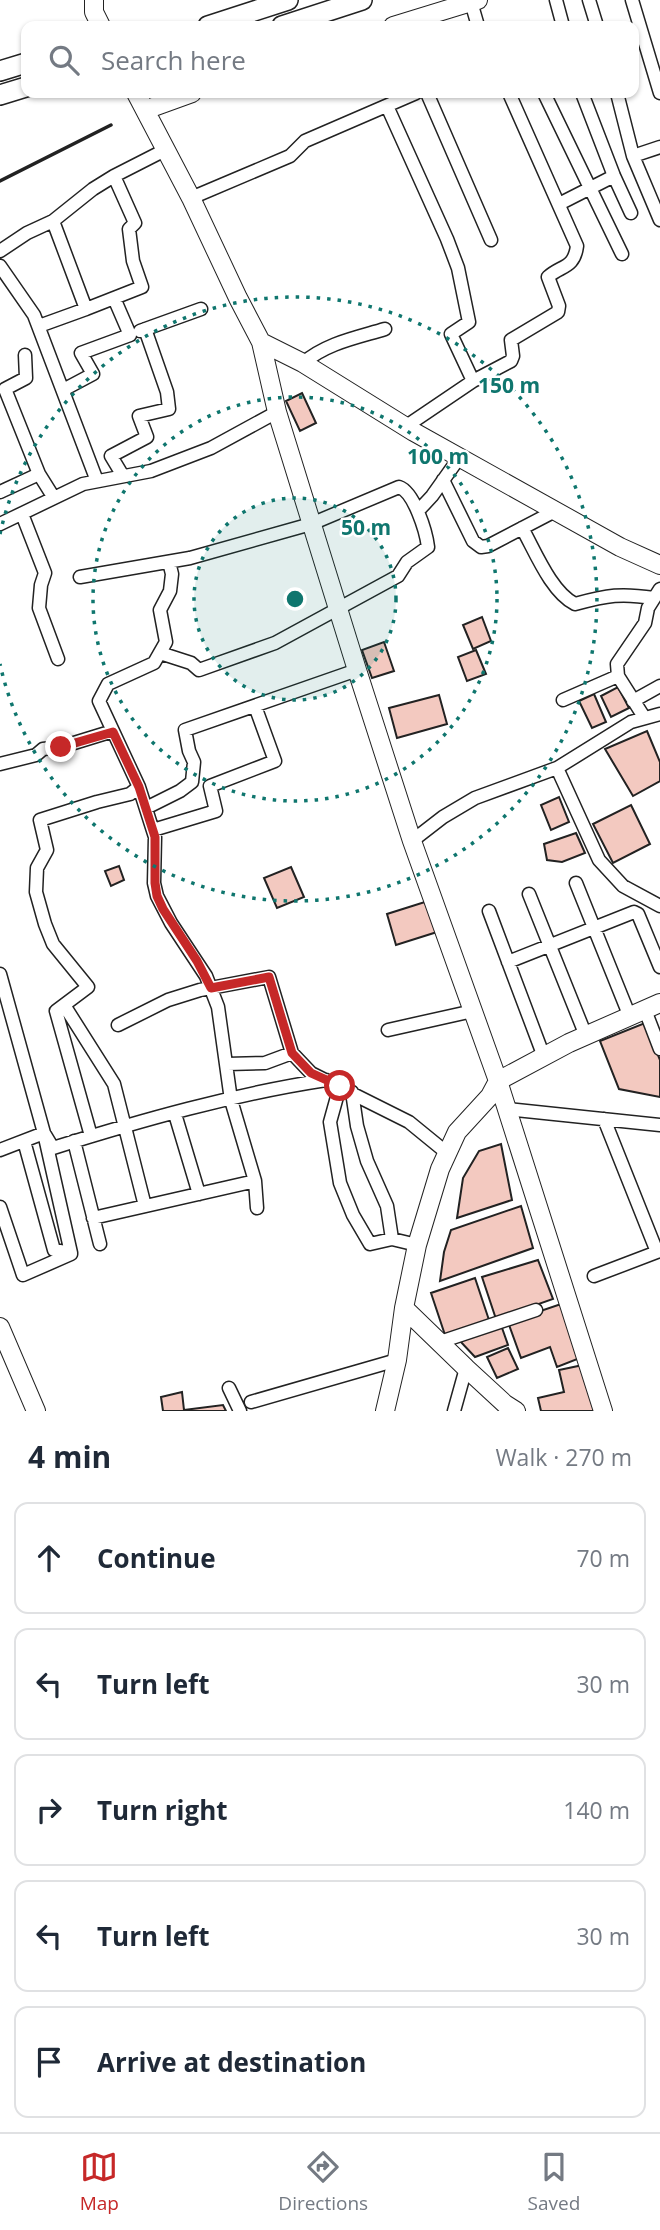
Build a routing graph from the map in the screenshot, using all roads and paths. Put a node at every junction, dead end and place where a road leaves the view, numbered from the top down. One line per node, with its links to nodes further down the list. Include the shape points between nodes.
1 (79, 0): 8 (street)
2 (288, 0): 9 (main road)
3 (362, 0): 10 (main road)
4 (556, 0): 13 (street)
5 (589, 0): 14 (street)
6 (632, 0): 15 (street)
7 (474, 1): 11 (street); 12 (street)
8 (96, 13)
9 (223, 21)
10 (297, 21)
11 (409, 21)
12 (477, 21)
13 (562, 21)
14 (595, 21)
15 (638, 21)
16 (639, 23): 20 (street)
17 (21, 65): 18 (main road)
18 (0, 71)
19 (21, 89): 21 (main road)
20 (660, 93)
21 (0, 95)
22 (139, 98): 31 (street)
23 (178, 98): 31 (street)
24 (405, 98): 30 (street)
25 (429, 98): 43 (street)
26 (511, 98): 39 (street)
27 (547, 98): 37 (street)
28 (584, 98): 36 (street)
29 (618, 98): 34 (street)
30 (387, 106): 38 (street, via 305,141 290,156); 57 (street, via 458,268 468,322 451,334)
31 (145, 110): 33 (street)
32 (660, 148): 34 (street)
33 (165, 150): 35 (street); 38 (street)
34 (633, 156): 41 (street)
35 (114, 176): 42 (street); 47 (street, via 135,223 129,229 142,287)
36 (614, 176): 37 (street); 40 (street)
37 (592, 187): 39 (street); 45 (street)
38 (191, 198): 54 (street)
39 (559, 204): 57 (street, via 577,246 572,262 548,277 558,312 514,337 511,361)
40 (631, 213)
41 (660, 220)
42 (53, 221): 44 (street); 48 (street)
43 (491, 240)
44 (0, 251)
45 (622, 254)
46 (0, 266): 50 (street)
47 (114, 298): 48 (street); 53 (street)
48 (86, 309): 50 (street)
49 (201, 309): 51 (street)
50 (39, 326): 58 (street)
51 (145, 329): 53 (street); 63 (street, via 169,409 139,416 147,437 111,456)
52 (385, 329): 56 (street, via 334,343)
53 (130, 335): 58 (street, via 81,353 93,374)
54 (261, 342): 56 (street); 59 (street)
55 (25, 355): 62 (street, via 26,378 5,389)
56 (303, 363): 60 (street)
57 (473, 381): 60 (street)
58 (63, 390): 65 (street)
59 (277, 412): 63 (street, via 211,448); 71 (street)
60 (405, 426): 61 (street)
61 (459, 457): 64 (street); 69 (street)
62 (39, 474): 66 (street); 67 (street)
63 (123, 477): 65 (street)
64 (443, 480): 68 (street); 73 (street, via 477,545 488,546)
65 (97, 481): 67 (street)
66 (0, 492)
67 (54, 498): 70 (street)
68 (418, 511): 71 (street, via 399,487); 78 (street, via 426,550 407,562 398,576)
69 (555, 511): 73 (street); 75 (street)
70 (22, 514): 72 (street); 80 (street, via 45,573 39,608)
71 (311, 523): 74 (street); 78 (street)
72 (0, 524)
73 (522, 528): 77 (street, via 556,589 575,604 604,596)
74 (169, 562): 76 (street); 79 (street, via 170,591 160,610 166,642)
75 (660, 565)
76 (80, 577)
77 (657, 594): 82 (street, via 645,623 617,664)
78 (338, 607): 79 (street, via 275,643 199,670); 81 (street)
79 (160, 653): 89 (street, via 154,663 108,684 99,701)
80 (58, 659)
81 (357, 670): 86 (street); 95 (street)
82 (618, 676): 84 (street); 85 (street)
83 (660, 685): 85 (street)
84 (563, 700)
85 (633, 701): 88 (street)
86 (255, 706): 93 (street, via 185,730 194,762 192,782); 94 (street, via 275,761 210,786 216,811)
87 (660, 714): 88 (street)
88 (644, 718): 91 (street, via 609,734)
89 (113, 732): 90 (street); 92 (street)
90 (0, 764)
91 (557, 768): 95 (street, via 475,798); 98 (street, via 599,860 623,886)
92 (139, 787): 93 (street); 106 (street, via 130,794 40,820 47,850 37,868 36,892 45,924 53,944 88,987)
93 (146, 807): 94 (street)
94 (153, 830): 105 (street, via 157,896)
95 (412, 841): 108 (street)
96 (576, 883): 100 (street)
97 (529, 894): 101 (street)
98 (660, 906)
99 (489, 911): 102 (street)
100 (594, 928): 101 (street); 103 (street, via 636,912); 107 (street)
101 (550, 945): 102 (street); 111 (street)
102 (508, 962): 114 (street)
103 (660, 967)
104 (0, 974): 125 (street)
105 (211, 988): 109 (street, via 167,1000); 113 (street, via 269,977); 115 (street, via 222,1021)
106 (64, 1005): 124 (street, via 114,1084); 126 (street, via 56,1011)
107 (645, 1010): 111 (street); 112 (street)
108 (473, 1011): 110 (street); 117 (street)
109 (118, 1025)
110 (388, 1030)
111 (586, 1035): 114 (street)
112 (660, 1049)
113 (292, 1053): 115 (street, via 265,1063); 116 (street, via 311,1073)
114 (544, 1056): 117 (street)
115 (227, 1064): 119 (street)
116 (326, 1080): 118 (street); 119 (street)
117 (498, 1081): 120 (street); 130 (street, via 457,1132)
118 (346, 1089): 130 (street, via 409,1122); 137 (street, via 367,1161 387,1206); 137 (street, via 330,1122 340,1183 370,1244)
119 (231, 1100): 121 (street); 131 (street)
120 (507, 1109): 122 (street); 156 (street)
121 (175, 1114): 124 (street); 132 (street)
122 (604, 1119): 123 (street); 141 (street)
123 (660, 1125)
124 (125, 1127): 126 (street); 133 (street)
125 (44, 1133): 127 (street); 128 (street, via 53,1148); 140 (street)
126 (91, 1136): 128 (street)
127 (23, 1141): 129 (street); 140 (street, via 54,1250)
128 (74, 1141): 136 (street)
129 (0, 1150)
130 (447, 1153): 139 (street)
131 (255, 1181): 132 (street); 135 (street)
132 (199, 1194): 133 (street)
133 (145, 1206): 136 (street)
134 (0, 1207): 140 (street, via 23,1275)
135 (257, 1208)
136 (93, 1218): 138 (street)
137 (392, 1239): 139 (street)
138 (100, 1244)
139 (417, 1245): 143 (street)
140 (71, 1254)
141 (658, 1255): 142 (street)
142 (594, 1276)
143 (404, 1308): 146 (street); 147 (street)
144 (536, 1310): 146 (street)
145 (0, 1327): 152 (street)
146 (440, 1342): 148 (street)
147 (397, 1360): 150 (street); 154 (street)
148 (466, 1368): 151 (street); 155 (street)
149 (229, 1388): 153 (street)
150 (251, 1402)
151 (508, 1409)
152 (36, 1411)
153 (240, 1411)
154 (385, 1411)
155 (454, 1411)
156 (603, 1411)

